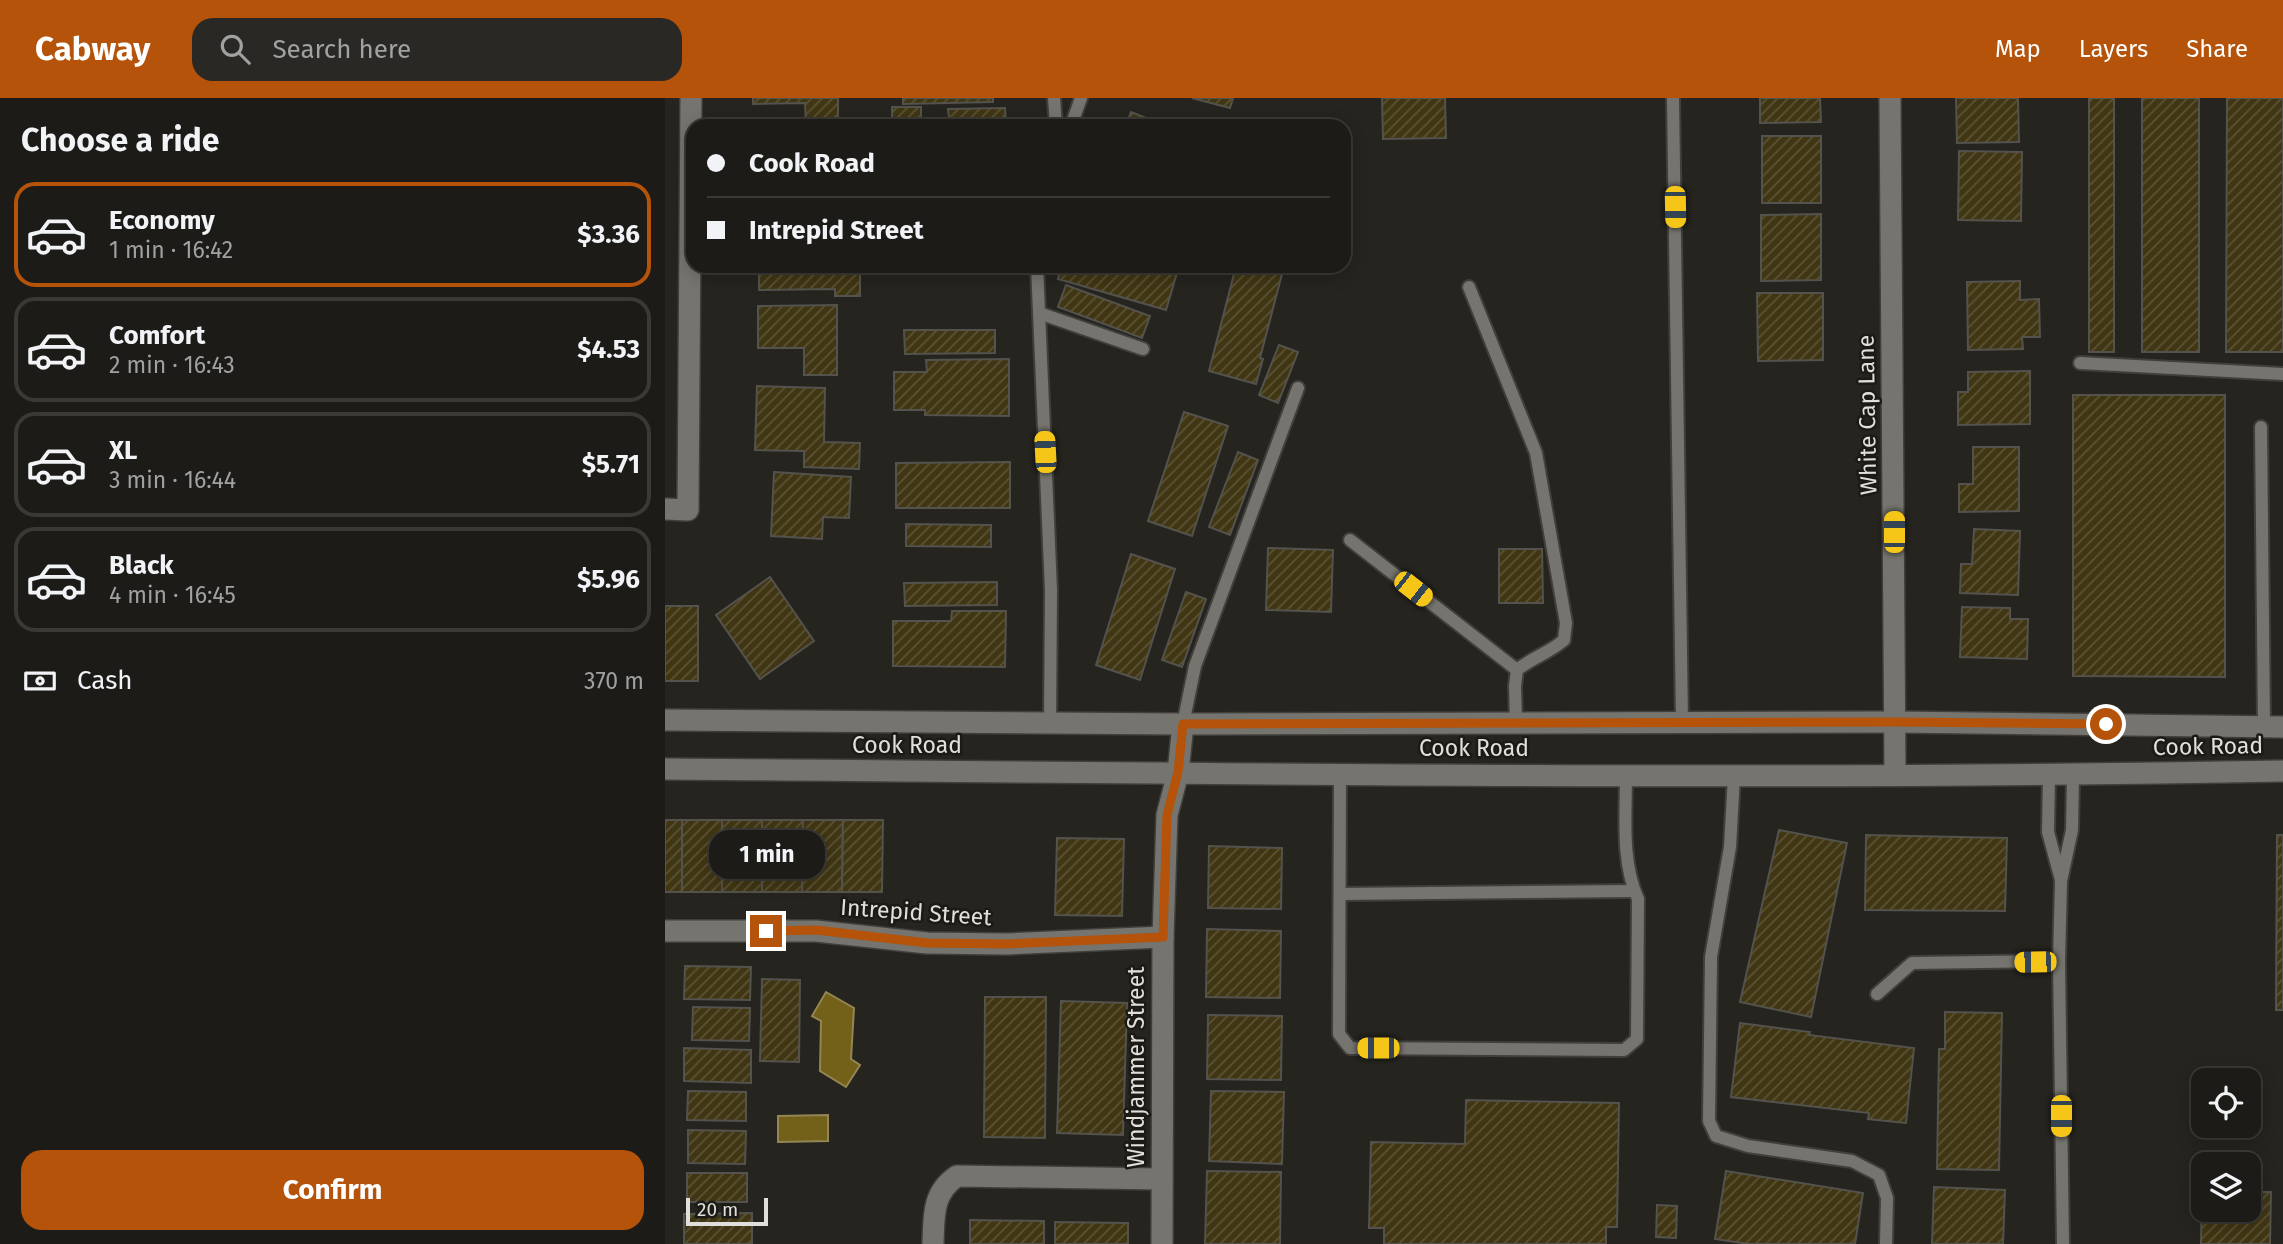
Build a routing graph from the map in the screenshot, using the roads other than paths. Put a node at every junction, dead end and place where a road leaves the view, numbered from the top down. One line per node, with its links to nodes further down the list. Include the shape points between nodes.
1 (691, 98): 6 (street)
2 (1055, 98): 7 (lane)
3 (1081, 98): 8 (lane)
4 (1673, 98): 22 (lane)
5 (1890, 98): 23 (street, White Cap Lane)
6 (691, 119)
7 (1056, 119)
8 (1074, 119)
9 (690, 273): 18 (street, via 688,510)
10 (1037, 273): 12 (lane)
11 (1469, 287): 20 (lane, via 1536,453 1566,623 1564,640)
12 (1039, 313): 13 (lane); 24 (lane, via 1051,590)
13 (1143, 349)
14 (2080, 363): 15 (lane)
15 (2283, 374)
16 (1298, 388): 26 (lane, via 1195,666)
17 (2262, 427): 27 (lane)
18 (665, 509)
19 (1350, 540): 20 (lane)
20 (1517, 670): 25 (lane)
21 (665, 720): 24 (street, Cook Road)
22 (1682, 722): 23 (street, Cook Road); 25 (street, Cook Road)
23 (1896, 722): 27 (street, Cook Road); 32 (street, White Cap Lane)
24 (1050, 723): 26 (street, Cook Road)
25 (1516, 723): 26 (street, Cook Road)
26 (1183, 724): 30 (street, Windjammer Street)
27 (2274, 727)
28 (665, 769): 30 (street, Cook Road)
29 (2283, 771): 35 (street, Cook Road)
30 (1178, 772): 31 (street, Cook Road); 41 (street, Windjammer Street, via 1167,815)
31 (1340, 773): 33 (street, Cook Road); 39 (lane)
32 (1895, 774): 34 (street, Cook Road); 36 (street, Cook Road)
33 (1626, 775): 36 (street, Cook Road); 38 (lane, via 1626,844)
34 (2049, 775): 35 (street, Cook Road); 37 (lane, via 2048,832)
35 (2073, 775): 37 (lane, via 2072,830)
36 (1734, 776): 47 (lane, via 1730,847 1711,957 1709,1121 1716,1136 1748,1146 1852,1161 1879,1175 1887,1198)
37 (2061, 881): 42 (lane)
38 (1635, 891): 39 (lane); 39 (lane, via 1637,1039 1624,1050 1350,1048 1339,1034)
39 (1339, 894)
40 (665, 931): 41 (street, Intrepid Street, via 816,930 927,943 1007,944)
41 (1163, 937): 44 (street, Windjammer Street)
42 (2059, 961): 43 (lane, via 1912,963); 48 (lane)
43 (1877, 994)
44 (1162, 1179): 45 (street, via 957,1176 944,1184 938,1199); 46 (street, Windjammer Street)
45 (933, 1244)
46 (1162, 1244)
47 (1886, 1244)
48 (2063, 1244)

